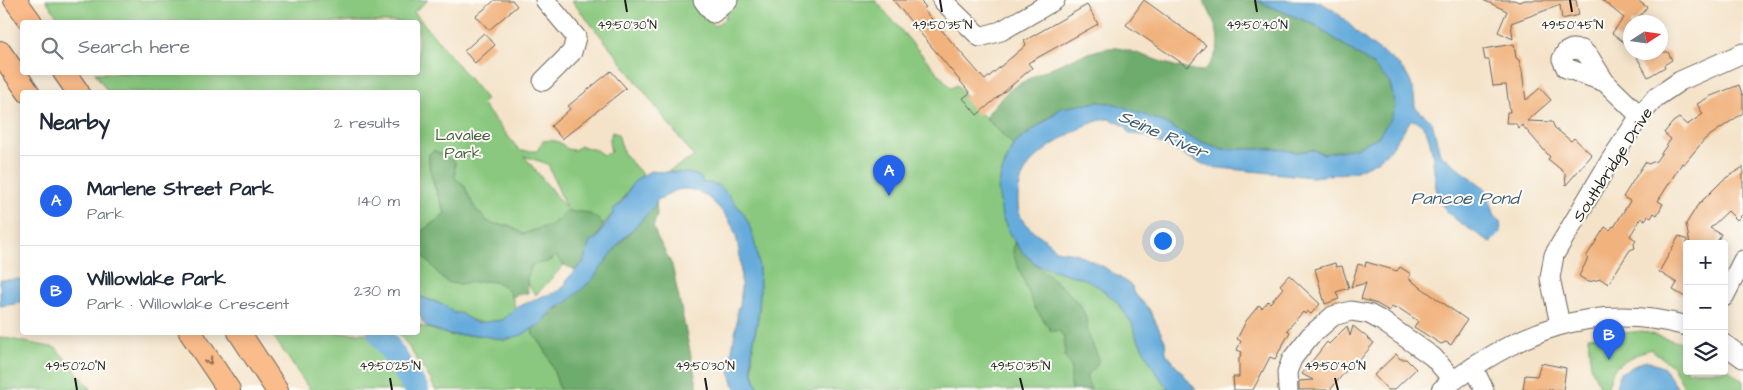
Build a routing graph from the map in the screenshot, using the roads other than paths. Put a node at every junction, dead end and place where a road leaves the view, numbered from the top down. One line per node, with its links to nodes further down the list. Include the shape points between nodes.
1 (15, 0): 7 (main road)
2 (545, 0): 11 (street, via 576,37 572,52)
3 (728, 0): 6 (street)
4 (942, 0): 5 (street, via 980,37 1001,31)
5 (1055, 0)
6 (708, 6)
7 (29, 20)
8 (0, 52): 13 (main road)
9 (1743, 53): 15 (street, Southbridge Drive, via 1680,81 1655,98)
10 (66, 75): 14 (main road)
11 (543, 81)
12 (1605, 82): 15 (street)
13 (27, 90)
14 (77, 90)
15 (1640, 116): 18 (street, Southbridge Drive, via 1554,255 1550,278)
16 (1743, 260): 17 (street)
17 (1728, 289)
18 (1560, 324): 19 (street, via 1600,316 1635,316); 24 (street)
19 (1683, 325)
20 (192, 335): 26 (main road, one-way to 26)
21 (241, 335): 27 (main road)
22 (1728, 347): 23 (street)
23 (1743, 358)
24 (1473, 367): 25 (street); 29 (street)
25 (1447, 385): 28 (street, via 1433,357 1382,321 1369,314 1351,311 1333,316 1310,336 1292,359 1287,372)
26 (228, 390)
27 (277, 390)
28 (1288, 390)
29 (1484, 390)

